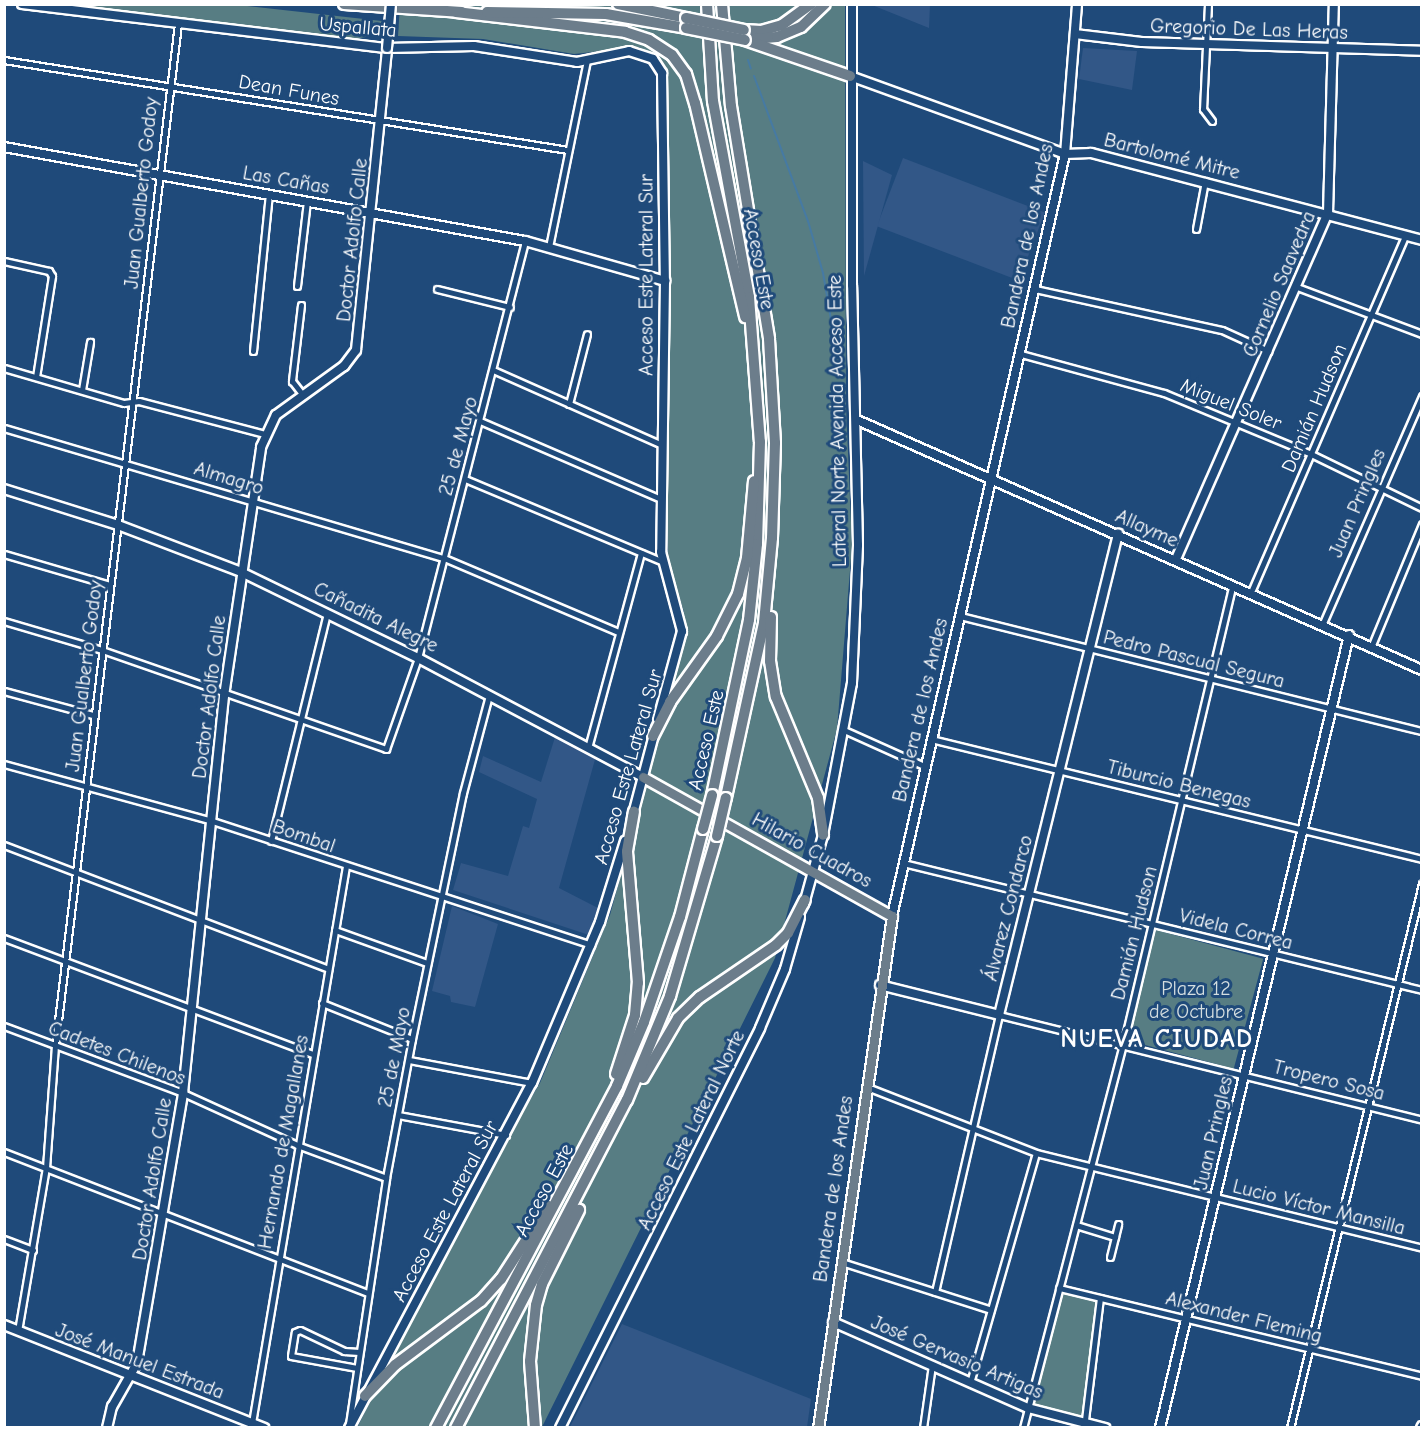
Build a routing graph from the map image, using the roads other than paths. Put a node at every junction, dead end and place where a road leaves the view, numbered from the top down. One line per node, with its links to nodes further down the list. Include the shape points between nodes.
1 (22, 4): 15 (street, Uspallata)
2 (344, 4): 13 (highway)
3 (391, 4): 19 (street, Doctor Adolfo Calle, bridge)
4 (618, 4): 14 (highway)
5 (707, 4): 66 (highway, Acceso Este, via 713,101 749,297)
6 (811, 4): 17 (highway, via 782,25)
7 (825, 4): 17 (highway, via 814,17 789,33)
8 (852, 4): 25 (street, Lateral Norte Avenida Acceso Este)
9 (1077, 4): 16 (street, Bandera de los Andes)
10 (1208, 4): 18 (street)
11 (1334, 4): 20 (street, Cornelio Saavedra)
12 (722, 6): 67 (highway, Acceso Este, via 731,106 765,302)
13 (456, 12): 14 (highway, via 606,14); 66 (highway, via 625,32 661,46 679,63 695,103 739,290)
14 (686, 23): 17 (highway, bridge)
15 (178, 24): 19 (street, Uspallata); 26 (street, Juan Gualberto Godoy)
16 (1075, 34): 18 (street, Gregorio De Las Heras); 31 (street, Bandera de los Andes)
17 (745, 35): 25 (highway)
18 (1207, 46): 20 (street, Gregorio De Las Heras); 28 (street, via 1203,110)
19 (387, 48): 24 (street, Uspallata, via 474,46); 27 (street, Doctor Adolfo Calle)
20 (1333, 48): 21 (street, Gregorio De Las Heras); 37 (street, Cornelio Saavedra)
21 (1422, 51)
22 (4, 60): 26 (street, Dean Funes)
23 (653, 60): 24 (street, Uspallata, via 629,51); 44 (street, Acceso Este Lateral Sur, via 662,73)
24 (586, 61): 30 (street)
25 (850, 76): 31 (street, Bartolomé Mitre); 68 (street, Lateral Norte Avenida Acceso Este)
26 (168, 84): 27 (street, Dean Funes); 32 (street, Juan Gualberto Godoy)
27 (380, 121): 30 (street, Dean Funes); 36 (street, Doctor Adolfo Calle)
28 (1212, 121)
29 (4, 147): 32 (street, Las Cañas)
30 (568, 150): 42 (street)
31 (1065, 154): 33 (street, Bartolomé Mitre, via 1091,153); 48 (street, Bandera de los Andes)
32 (159, 174): 34 (street, Las Cañas); 64 (street, Juan Gualberto Godoy)
33 (1205, 182): 37 (street, Bartolomé Mitre); 38 (street)
34 (269, 194): 35 (street, Las Cañas); 55 (street)
35 (307, 201): 36 (street, Las Cañas); 45 (street)
36 (373, 213): 41 (street, Las Cañas); 62 (street, Doctor Adolfo Calle, via 356,350 345,366)
37 (1328, 213): 39 (street, Bartolomé Mitre); 46 (street, Cornelio Saavedra)
38 (1196, 229)
39 (1405, 236): 40 (street, Bartolomé Mitre); 51 (street, Damián Hudson)
40 (1422, 240)
41 (525, 241): 42 (street, Las Cañas); 50 (street, 25 de Mayo)
42 (549, 247): 44 (street, Las Cañas)
43 (4, 261): 60 (street, via 49,271 52,276)
44 (665, 281): 74 (street, Acceso Este Lateral Sur)
45 (297, 286)
46 (1297, 287): 51 (street); 56 (street, Cornelio Saavedra)
47 (437, 289): 50 (street)
48 (1035, 289): 56 (street, via 1222,330); 57 (street, Bandera de los Andes)
49 (301, 305): 62 (street, via 292,381)
50 (510, 307): 59 (street, 25 de Mayo)
51 (1371, 315): 53 (street); 75 (street, Damián Hudson)
52 (587, 334): 65 (street)
53 (1422, 334)
54 (90, 342): 61 (street)
55 (253, 351)
56 (1268, 351): 70 (street, Cornelio Saavedra)
57 (1021, 354): 70 (street, Miguel Soler, via 1153,390); 78 (street, Bandera de los Andes)
58 (4, 368): 60 (street)
59 (493, 370): 65 (street); 69 (street, 25 de Mayo)
60 (36, 377): 61 (street)
61 (82, 390): 64 (street)
62 (303, 395): 72 (street, Doctor Adolfo Calle, via 276,415)
63 (1422, 396): 79 (street, Juan Pringles)
64 (133, 402): 72 (street); 76 (street, Juan Gualberto Godoy)
65 (569, 404): 74 (street)
66 (757, 409): 73 (highway, Acceso Este)
67 (774, 412): 129 (highway, via 780,470 770,661 781,714 818,798); 167 (highway, Acceso Este, bridge, via 774,502 764,623 717,836 670,996)
68 (857, 420): 78 (street, Allayme); 114 (street, Lateral Norte Avenida Acceso Este, via 852,683)
69 (480, 421): 77 (street, 25 de Mayo); 81 (street)
70 (1237, 422): 75 (street, Miguel Soler); 90 (street, Cornelio Saavedra)
71 (4, 428): 76 (street, Almagro)
72 (265, 434): 82 (street, Doctor Adolfo Calle)
73 (760, 442): 116 (highway, via 747,558 738,594 717,636 670,702); 169 (highway, Acceso Este, bridge, via 757,544 750,611 712,795 680,917 644,1022)
74 (662, 445): 81 (street, Acceso Este Lateral Sur)
75 (1311, 454): 79 (street, Miguel Soler); 95 (street, Damián Hudson)
76 (126, 463): 82 (street, Almagro); 85 (street, Juan Gualberto Godoy)
77 (465, 479): 87 (street); 89 (street, 25 de Mayo)
78 (993, 479): 86 (street, Allayme); 97 (street, Bandera de los Andes)
79 (1382, 487): 83 (street, Miguel Soler); 99 (street, Juan Pringles)
80 (4, 489): 85 (street, Cañadita Alegre)
81 (661, 498): 91 (street, Acceso Este Lateral Sur)
82 (252, 501): 89 (street, Almagro); 92 (street, Doctor Adolfo Calle)
83 (1422, 508)
84 (1422, 524): 102 (street)
85 (118, 525): 92 (street, Cañadita Alegre); 94 (street, Juan Gualberto Godoy)
86 (1118, 534): 90 (street, Allayme); 103 (street, Álvarez Condarco)
87 (641, 553): 91 (street); 100 (street)
88 (4, 554): 94 (street)
89 (444, 558): 100 (street, Almagro); 105 (street, 25 de Mayo)
90 (1176, 559): 93 (street, Allayme)
91 (663, 562): 116 (street, Acceso Este Lateral Sur, via 682,631)
92 (242, 572): 96 (street, Cañadita Alegre); 110 (street, Doctor Adolfo Calle)
93 (1234, 584): 95 (street, Allayme); 107 (street, Damián Hudson)
94 (110, 585): 104 (street, Juan Gualberto Godoy)
95 (1251, 592): 99 (street, Allayme)
96 (327, 613): 105 (street, Cañadita Alegre); 113 (street)
97 (960, 616): 103 (street, Pedro Pascual Segura); 117 (street, Bandera de los Andes)
98 (4, 621): 104 (street)
99 (1323, 623): 101 (street, Allayme)
100 (618, 632): 118 (street)
101 (1350, 635): 102 (street, Allayme); 111 (street, Juan Pringles)
102 (1372, 645): 106 (street, Allayme)
103 (1089, 648): 107 (street, Pedro Pascual Segura); 121 (street, Álvarez Condarco)
104 (102, 650): 110 (street); 112 (street, Juan Gualberto Godoy)
105 (418, 658): 109 (street, Cañadita Alegre); 113 (street, via 386,749)
106 (1422, 670)
107 (1211, 679): 111 (street, Pedro Pascual Segura); 124 (street, Damián Hudson)
108 (4, 691): 112 (street)
109 (489, 695): 118 (street, Cañadita Alegre); 139 (street, 25 de Mayo)
110 (224, 696): 113 (street); 127 (street, Doctor Adolfo Calle)
111 (1332, 709): 115 (street, Pedro Pascual Segura); 128 (street, Juan Pringles)
112 (93, 715): 123 (street, Juan Gualberto Godoy)
113 (299, 722): 130 (street)
114 (844, 730): 120 (street); 129 (street, Lateral Norte Avenida Acceso Este)
115 (1422, 731)
116 (653, 736): 122 (street, Acceso Este Lateral Sur)
117 (930, 738): 120 (street, Bandera de los Andes); 121 (street, Tiburcio Benegas)
118 (588, 748): 122 (street, Cañadita Alegre)
119 (4, 764): 123 (street, Bombal)
120 (924, 766): 133 (street, Bandera de los Andes)
121 (1060, 770): 124 (street, Tiburcio Benegas); 138 (street, Álvarez Condarco)
122 (643, 777): 125 (street, Acceso Este Lateral Sur); 126 (main road, Cañadita Alegre)
123 (85, 787): 127 (street, Bombal); 136 (street, Juan Gualberto Godoy)
124 (1182, 800): 128 (street, Tiburcio Benegas); 143 (street, Damián Hudson)
125 (634, 812): 146 (street, Acceso Este Lateral Sur); 169 (highway, via 627,851 638,992 635,1015)
126 (714, 816): 135 (main road, Hilario Cuadros)
127 (212, 821): 130 (street, Bombal); 142 (street, Doctor Adolfo Calle)
128 (1303, 830): 132 (street, Tiburcio Benegas); 147 (street, Juan Pringles)
129 (823, 835): 135 (street, Acceso Este Lateral Norte)
130 (271, 841): 134 (street, Bombal)
131 (4, 845): 136 (street)
132 (1422, 859)
133 (903, 863): 138 (street, Videla Correa); 141 (street, Bandera de los Andes)
134 (346, 866): 139 (street, Bombal); 144 (street, Hernando de Magallanes)
135 (813, 871): 140 (street, Acceso Este Lateral Norte); 141 (main road, Hilario Cuadros)
136 (75, 872): 142 (street); 148 (street, Juan Gualberto Godoy)
137 (1422, 884): 151 (street)
138 (1029, 894): 143 (street, Videla Correa); 156 (street, Álvarez Condarco)
139 (441, 897): 146 (street, Bombal); 149 (street, 25 de Mayo)
140 (805, 900): 167 (highway, via 788,933 776,945 700,997 678,1018); 220 (street, Acceso Este Lateral Norte, via 785,969 760,1028)
141 (892, 916): 152 (main road, Bandera de los Andes)
142 (202, 919): 150 (street); 155 (street, Doctor Adolfo Calle)
143 (1152, 924): 147 (street, Videla Correa); 160 (street, Damián Hudson)
144 (334, 930): 149 (street); 150 (street, Hernando de Magallanes)
145 (4, 938): 148 (street)
146 (591, 945): 164 (street, Acceso Este Lateral Sur)
147 (1273, 954): 151 (street, Videla Correa); 163 (street, Juan Pringles)
148 (65, 961): 155 (street); 159 (street, Juan Gualberto Godoy)
149 (427, 963): 158 (street, 25 de Mayo)
150 (328, 969): 154 (street, Hernando de Magallanes)
151 (1397, 984): 153 (street, Videla Correa); 168 (street)
152 (880, 985): 156 (street, Tropero Sosa); 165 (main road, Bandera de los Andes)
153 (1422, 990)
154 (322, 1003): 158 (street); 161 (street, Hernando de Magallanes)
155 (193, 1008): 161 (street); 166 (street, Doctor Adolfo Calle)
156 (999, 1015): 160 (street, Tropero Sosa); 172 (street, Álvarez Condarco)
157 (4, 1026): 159 (street, Cadetes Chilenos)
158 (412, 1039): 162 (street, 25 de Mayo)
159 (55, 1046): 166 (street, Cadetes Chilenos); 180 (street, Juan Gualberto Godoy)
160 (1122, 1046): 163 (street, Tropero Sosa); 179 (street, Damián Hudson)
161 (313, 1054): 176 (street, Hernando de Magallanes)
162 (409, 1060): 164 (street); 170 (street, 25 de Mayo)
163 (1244, 1076): 168 (street, Tropero Sosa); 182 (street, Juan Pringles)
164 (532, 1083): 173 (street, Acceso Este Lateral Sur)
165 (866, 1087): 172 (street, Lucio Víctor Mansilla); 193 (main road, Bandera de los Andes)
166 (183, 1093): 176 (street, Cadetes Chilenos); 183 (street, Doctor Adolfo Calle)
167 (627, 1100): 174 (highway, Acceso Este)
168 (1368, 1106): 171 (street, Tropero Sosa); 186 (street)
169 (607, 1107): 175 (highway, Acceso Este)
170 (398, 1114): 173 (street); 181 (street, 25 de Mayo)
171 (1422, 1120)
172 (973, 1128): 178 (street, Lucio Víctor Mansilla); 195 (street, Álvarez Condarco)
173 (506, 1135): 210 (street, Acceso Este Lateral Sur)
174 (611, 1135): 218 (highway, Acceso Este); 219 (highway, via 536,1305 531,1344)
175 (591, 1140): 210 (highway, via 494,1287 395,1365); 217 (highway, Acceso Este)
176 (297, 1145): 181 (street, Cadetes Chilenos); 192 (street, Hernando de Magallanes)
177 (4, 1152): 180 (street)
178 (1035, 1153): 179 (street, Lucio Víctor Mansilla); 198 (street)
179 (1091, 1166): 182 (street, Lucio Víctor Mansilla); 185 (street, Damián Hudson)
180 (46, 1168): 183 (street); 190 (street, Juan Gualberto Godoy)
181 (386, 1178): 196 (street, 25 de Mayo)
182 (1215, 1197): 186 (street, Lucio Víctor Mansilla); 199 (street, Juan Pringles)
183 (163, 1212): 192 (street); 207 (street, Doctor Adolfo Calle)
184 (1118, 1224): 187 (street)
185 (1076, 1225): 187 (street); 194 (street, Damián Hudson)
186 (1338, 1229): 189 (street, Lucio Víctor Mansilla); 203 (street)
187 (1115, 1237): 191 (street)
188 (4, 1239): 190 (street)
189 (1422, 1248)
190 (33, 1250): 202 (street, Juan Gualberto Godoy)
191 (1110, 1257)
192 (278, 1260): 196 (street); 212 (street, Hernando de Magallanes)
193 (841, 1262): 195 (street); 200 (main road, Bandera de los Andes)
194 (1059, 1288): 197 (street, Alexander Fleming); 211 (street, Damián Hudson)
195 (935, 1292): 198 (street)
196 (368, 1293): 204 (street, 25 de Mayo)
197 (1100, 1298): 199 (street, Alexander Fleming); 213 (street)
198 (991, 1310): 209 (street)
199 (1186, 1318): 203 (street, Alexander Fleming); 225 (street, Juan Pringles)
200 (833, 1322): 205 (street, José Gervasio Artigas); 221 (main road, Bandera de los Andes)
201 (4, 1325): 202 (street, José Manuel Estrada)
202 (18, 1331): 207 (street, José Manuel Estrada)
203 (1309, 1349): 208 (street, Alexander Fleming); 226 (street)
204 (359, 1352): 206 (street, 25 de Mayo); 206 (street, via 344,1351 300,1330 295,1332 291,1356)
205 (932, 1365): 209 (street, José Gervasio Artigas); 222 (street)
206 (357, 1368): 216 (street, 25 de Mayo)
207 (132, 1376): 212 (street, José Manuel Estrada); 214 (street, Doctor Adolfo Calle, via 112,1407)
208 (1422, 1376)
209 (970, 1383): 211 (street, José Gervasio Artigas)
210 (365, 1396): 216 (street, Acceso Este Lateral Sur)
211 (1028, 1408): 213 (street, José Gervasio Artigas); 223 (street, Damián Hudson)
212 (247, 1424): 215 (street, José Manuel Estrada)
213 (1084, 1425): 224 (street, José Gervasio Artigas)
214 (106, 1428)
215 (264, 1428)
216 (348, 1428)
217 (436, 1428)
218 (456, 1428)
219 (535, 1428)
220 (560, 1428)
221 (818, 1428)
222 (923, 1428)
223 (1023, 1428)
224 (1105, 1428)
225 (1160, 1428)
226 (1290, 1428)

